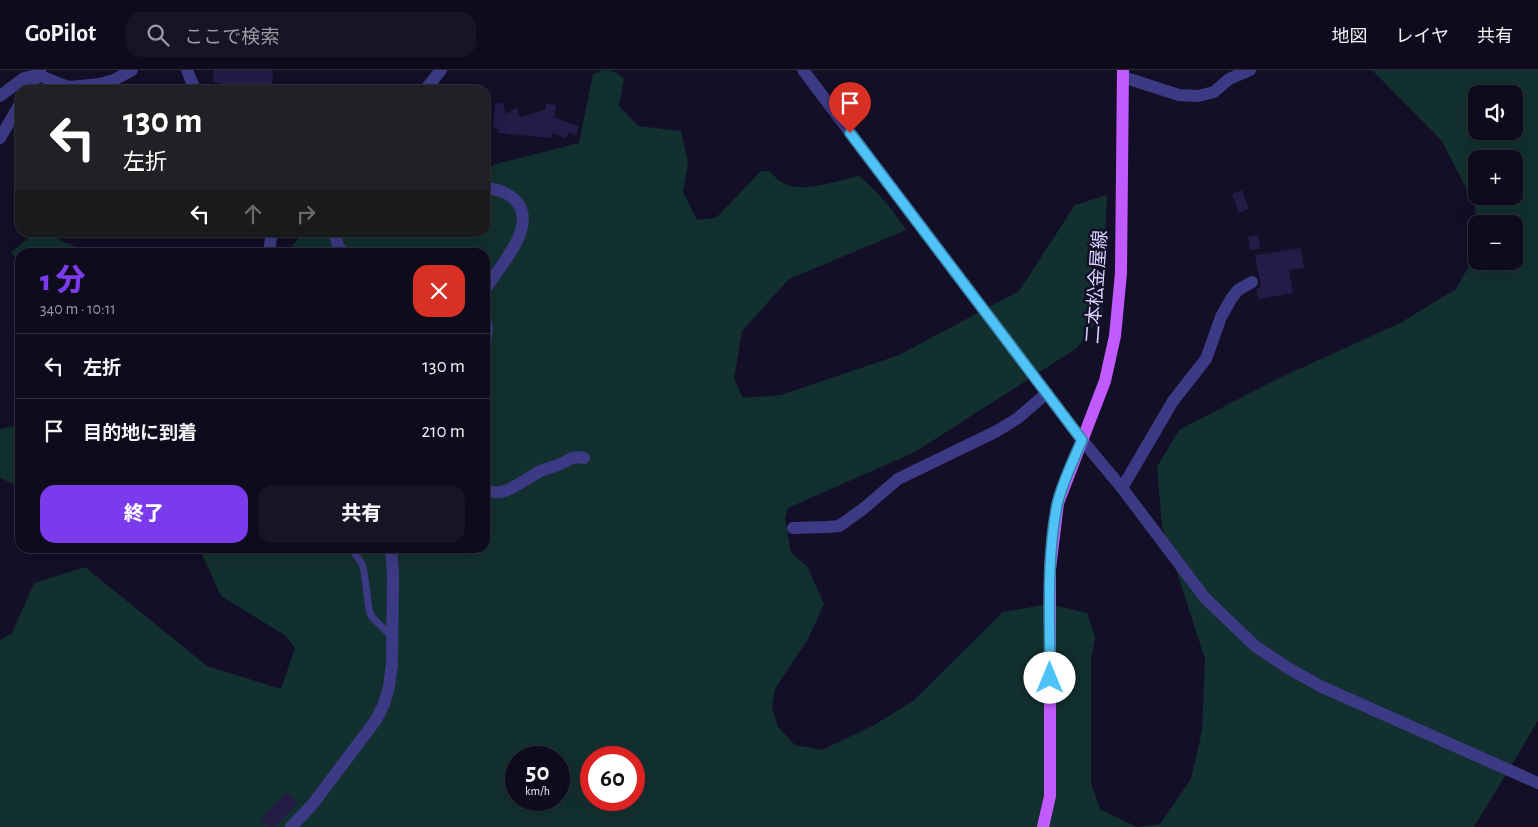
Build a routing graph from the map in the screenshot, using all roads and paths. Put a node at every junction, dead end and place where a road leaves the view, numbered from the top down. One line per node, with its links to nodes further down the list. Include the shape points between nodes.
1 (132, 70): 11 (street, via 114,80)
2 (187, 70): 12 (street)
3 (441, 70): 13 (street)
4 (803, 70): 20 (street)
5 (1250, 70): 8 (street)
6 (39, 73): 9 (street); 10 (street); 14 (street, via 24,78)
7 (1123, 73): 8 (street, via 1179,95 1198,96 1214,92); 21 (main road, 二本松金屋線, via 1121,273 1115,336 1105,381)
8 (1227, 74)
9 (31, 85)
10 (66, 85)
11 (90, 85)
12 (193, 85)
13 (429, 85)
14 (0, 96)
15 (15, 112): 16 (street)
16 (0, 138)
17 (490, 189): 19 (street, via 501,190 511,197 524,216 512,251)
18 (1252, 282): 23 (street, via 1238,290 1231,299 1206,359 1173,401)
19 (490, 283)
20 (1047, 393): 21 (street); 25 (street, via 997,431 898,479 839,526)
21 (1082, 440): 23 (street); 31 (main road, 二本松金屋線, via 1058,503 1052,540 1050,796)
22 (584, 458): 24 (street, via 574,456 521,484 499,493)
23 (1122, 488): 29 (street, via 1205,598 1255,646 1320,686)
24 (490, 491)
25 (793, 528)
26 (354, 553): 28 (lane, via 364,571 372,617)
27 (391, 553): 28 (street)
28 (392, 637): 30 (street, via 389,687 376,720 312,805)
29 (1538, 783)
30 (291, 827)
31 (1043, 827)

